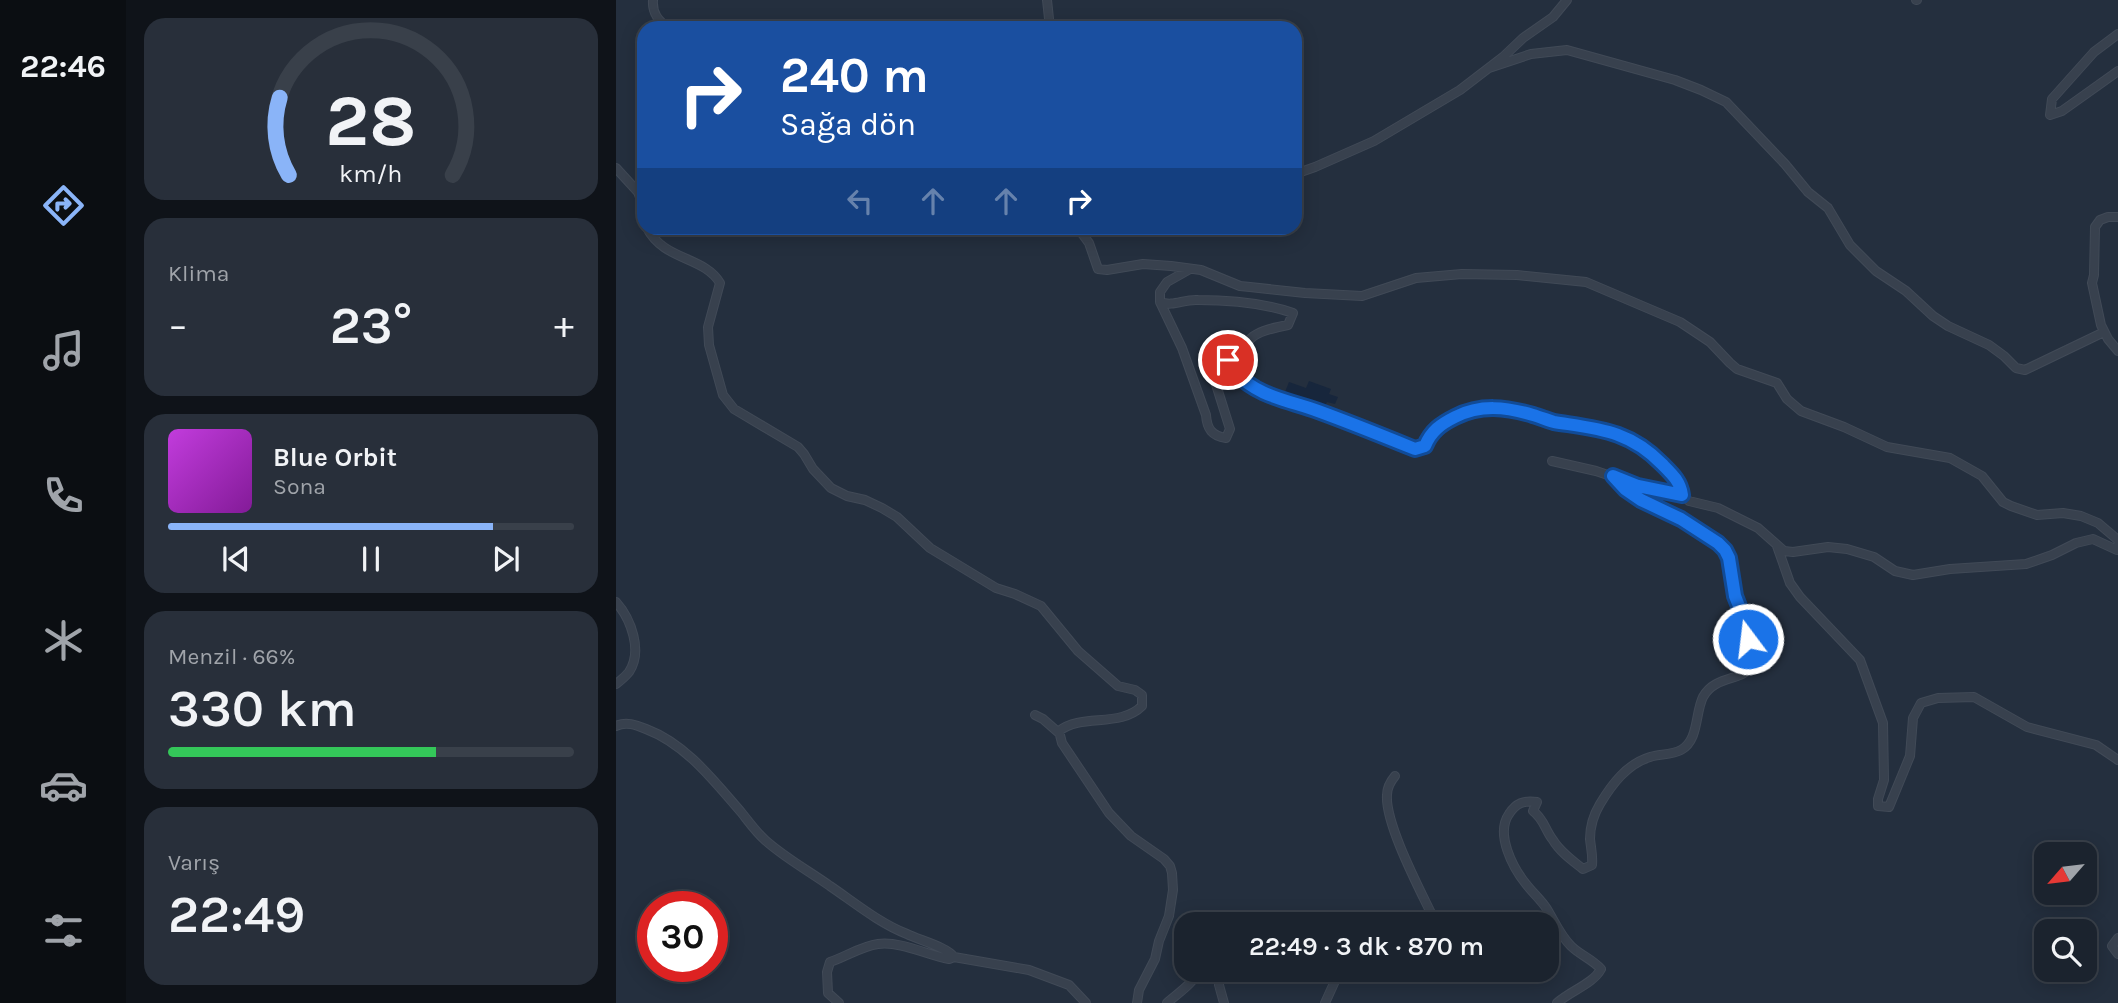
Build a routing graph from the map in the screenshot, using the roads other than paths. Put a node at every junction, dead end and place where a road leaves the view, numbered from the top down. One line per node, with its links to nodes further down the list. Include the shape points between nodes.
1 (653, 0): 4 (street)
2 (1047, 0): 5 (street)
3 (1567, 0): 7 (street, via 1553,17)
4 (660, 21)
5 (1049, 21)
6 (2118, 34): 8 (street, via 2094,52 2052,99 2050,115)
7 (1489, 68): 10 (street, via 1374,141); 17 (street, via 1531,54 1567,50 1675,80 1726,102 1828,208 1850,245 1876,271 1933,316 1997,350 2016,368 2025,370)
8 (2118, 71)
9 (616, 168): 11 (street)
10 (1302, 172)
11 (637, 191)
12 (2118, 217): 17 (street, via 2108,216 2095,227 2092,284)
13 (652, 235): 29 (street, via 660,245 708,270 720,283 709,317 709,345 723,395 734,409 798,447 831,488 881,508 930,548 996,588 1041,606 1078,651 1118,686 1142,695 1137,711 1064,727)
14 (1083, 235): 15 (street, via 1098,269 1143,264)
15 (1190, 269): 16 (street, via 1167,282); 23 (street, via 1240,286 1362,296 1416,278 1462,274 1586,282 1680,322 1710,342 1737,369 1777,383 1801,411 1887,447 1950,458 1982,476 2003,502 2037,515 2081,516 2098,523)
16 (1160, 302): 19 (street, via 1239,303 1293,313 1288,325 1253,335); 19 (street, via 1182,348 1210,432 1217,437 1226,438 1230,429 1213,369 1228,360)
17 (2104, 332): 18 (street)
18 (2118, 351)
19 (1235, 366): 22 (street, via 1242,380 1264,394 1415,449 1425,446 1441,423 1481,407 1599,428 1652,454 1676,478)
20 (1552, 461): 21 (street)
21 (1613, 476): 22 (street); 45 (street, via 1641,500 1681,519 1725,550 1752,658 1744,674 1718,682 1705,693 1687,745 1680,751 1649,757 1622,774 1593,820 1592,865 1583,869 1557,846 1533,811 1536,802 1519,803 1507,816 1506,844 1516,869 1571,947 1601,969 1597,977)
22 (1682, 495): 24 (street, via 1759,528)
23 (2118, 543): 24 (street, via 2117,550 2093,538 2026,564 1913,575 1847,549 1793,552)
24 (1777, 546): 30 (street, via 1800,597 1860,660 1882,723 1884,780 1878,806 1889,807 1910,756 1913,718 1921,703 1938,698 1974,696 2027,727 2096,745)
25 (616, 602): 26 (street, via 632,628 634,645 630,671)
26 (616, 684)
27 (1035, 715): 29 (street)
28 (616, 726): 35 (street, via 637,725 669,740 772,846 892,928 942,947)
29 (1059, 733): 41 (street, via 1109,813 1170,866 1169,916)
30 (2118, 760)
31 (1395, 776): 32 (street, via 1388,785 1387,803 1399,843)
32 (1431, 912)
33 (2118, 938): 34 (street, via 2112,946)
34 (2118, 954)
35 (954, 957): 39 (street, via 949,960 878,944 830,962 828,993); 40 (street, via 1029,970 1069,985)
36 (1190, 982): 42 (street)
37 (1219, 982): 43 (street)
38 (1334, 982): 44 (street)
39 (839, 1003)
40 (1086, 1003)
41 (1137, 1003)
42 (1167, 1003)
43 (1224, 1003)
44 (1325, 1003)
45 (1557, 1003)

